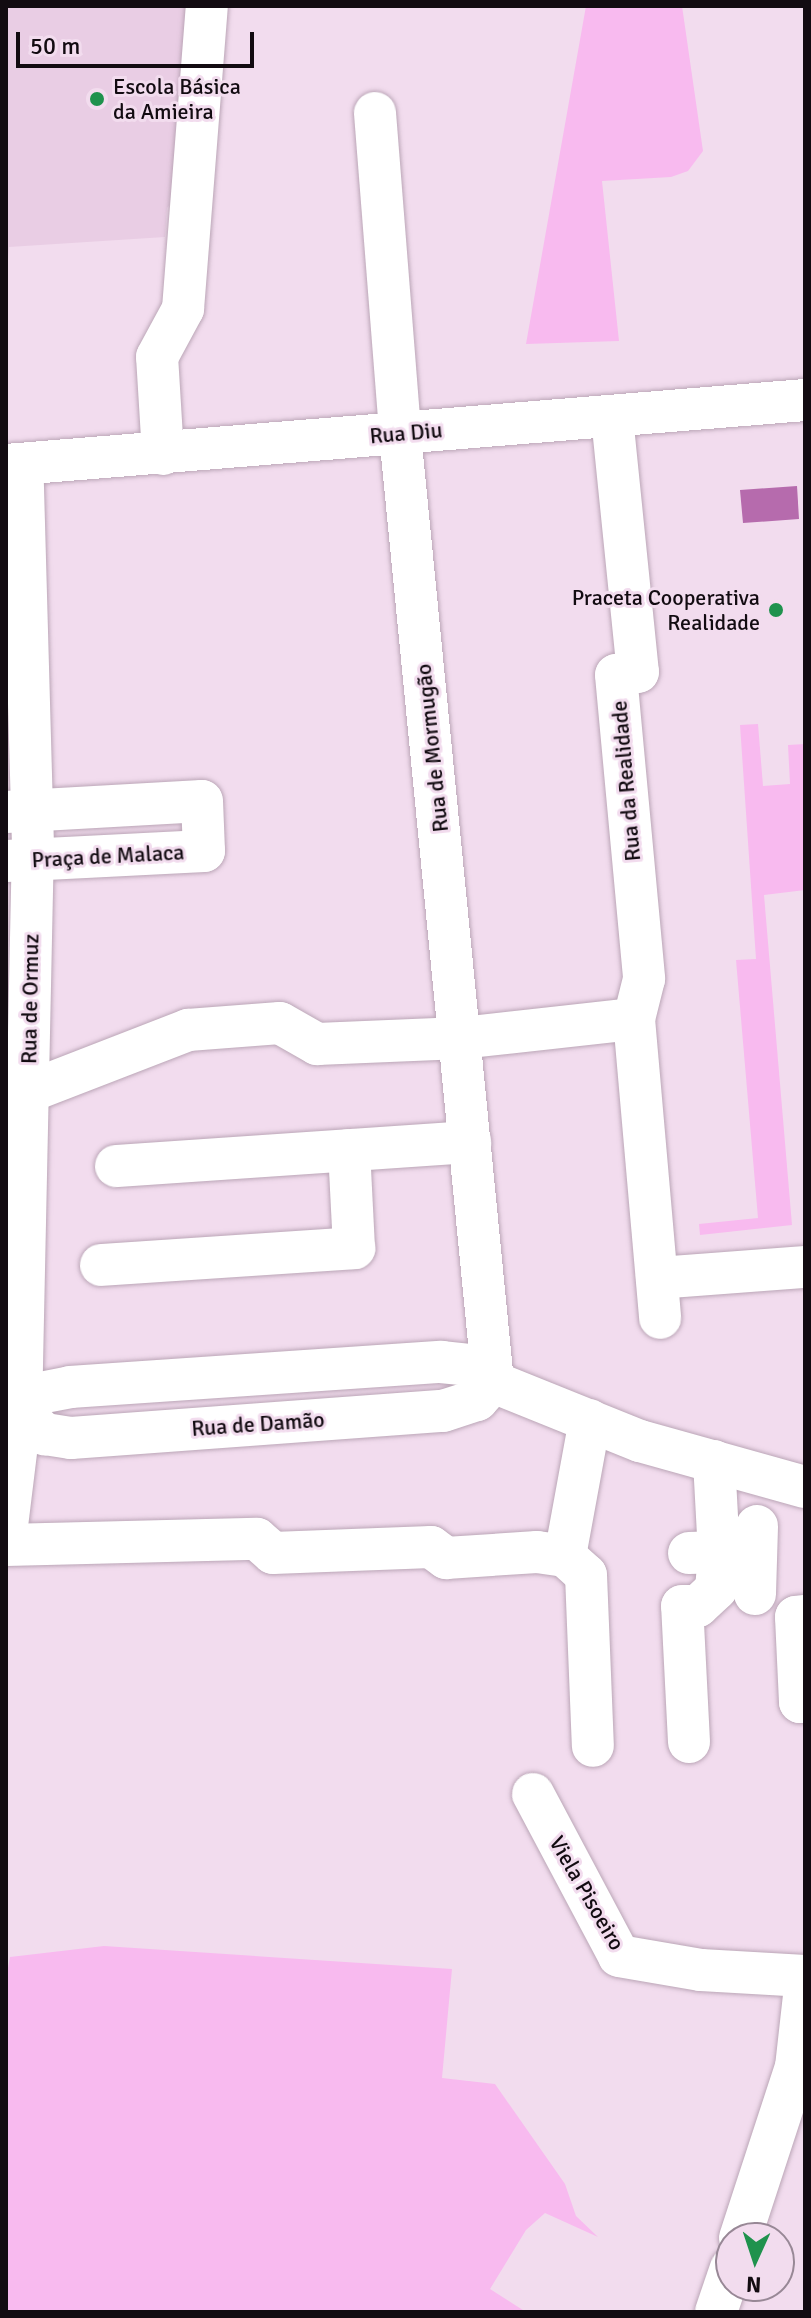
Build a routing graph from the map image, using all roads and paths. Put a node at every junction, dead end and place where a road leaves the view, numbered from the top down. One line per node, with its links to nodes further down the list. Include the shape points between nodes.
1 (207, 6): 6 (street, via 183,309 157,357)
2 (375, 113): 5 (street, Rua de Mormugão)
3 (805, 400): 4 (street, Rua Diu)
4 (612, 417): 5 (street, Rua Diu); 10 (street, Rua da Realidade, via 638,672 616,675 644,979)
5 (400, 434): 6 (street, Rua Diu); 11 (street, Rua de Mormugão)
6 (163, 454): 7 (street, Rua Diu)
7 (14, 464): 8 (street, Rua de Ormuz)
8 (19, 811): 9 (street, Rua de Ormuz); 9 (street, Praça de Malaca, via 202,801 204,851)
9 (19, 861): 12 (street, Rua de Ormuz)
10 (634, 1019): 11 (street); 17 (street, Rua da Realidade, via 658,1298)
11 (461, 1038): 12 (street, via 317,1044 280,1023 188,1030); 13 (street, Rua de Mormugão)
12 (28, 1092): 19 (street, Rua de Ormuz)
13 (470, 1142): 14 (street); 18 (street, Rua de Mormugão)
14 (349, 1150): 15 (street); 16 (street, via 354,1248)
15 (116, 1166)
16 (101, 1265)
17 (805, 1267)
18 (493, 1382): 19 (street, Rua de Damão, via 477,1400 443,1411 71,1438 45,1434); 20 (street)
19 (14, 1414): 23 (street, Rua de Ormuz)
20 (590, 1420): 21 (street); 26 (street)
21 (714, 1461): 22 (street); 25 (street)
22 (805, 1487)
23 (6, 1534)
24 (6, 1545): 26 (street, via 257,1539 273,1553 431,1547 446,1558)
25 (730, 1546): 27 (street); 30 (street, via 716,1589 698,1606 682,1606)
26 (551, 1554): 31 (street, via 586,1575)
27 (755, 1594)
28 (805, 1616): 29 (street, via 796,1617 800,1702)
29 (805, 1702)
30 (689, 1742)
31 (593, 1746)
32 (533, 1794): 33 (street, Viela Pisoeiro, via 619,1956 701,1970)
33 (805, 1976)
34 (805, 1987): 35 (street, via 796,2067)
35 (745, 2222)

